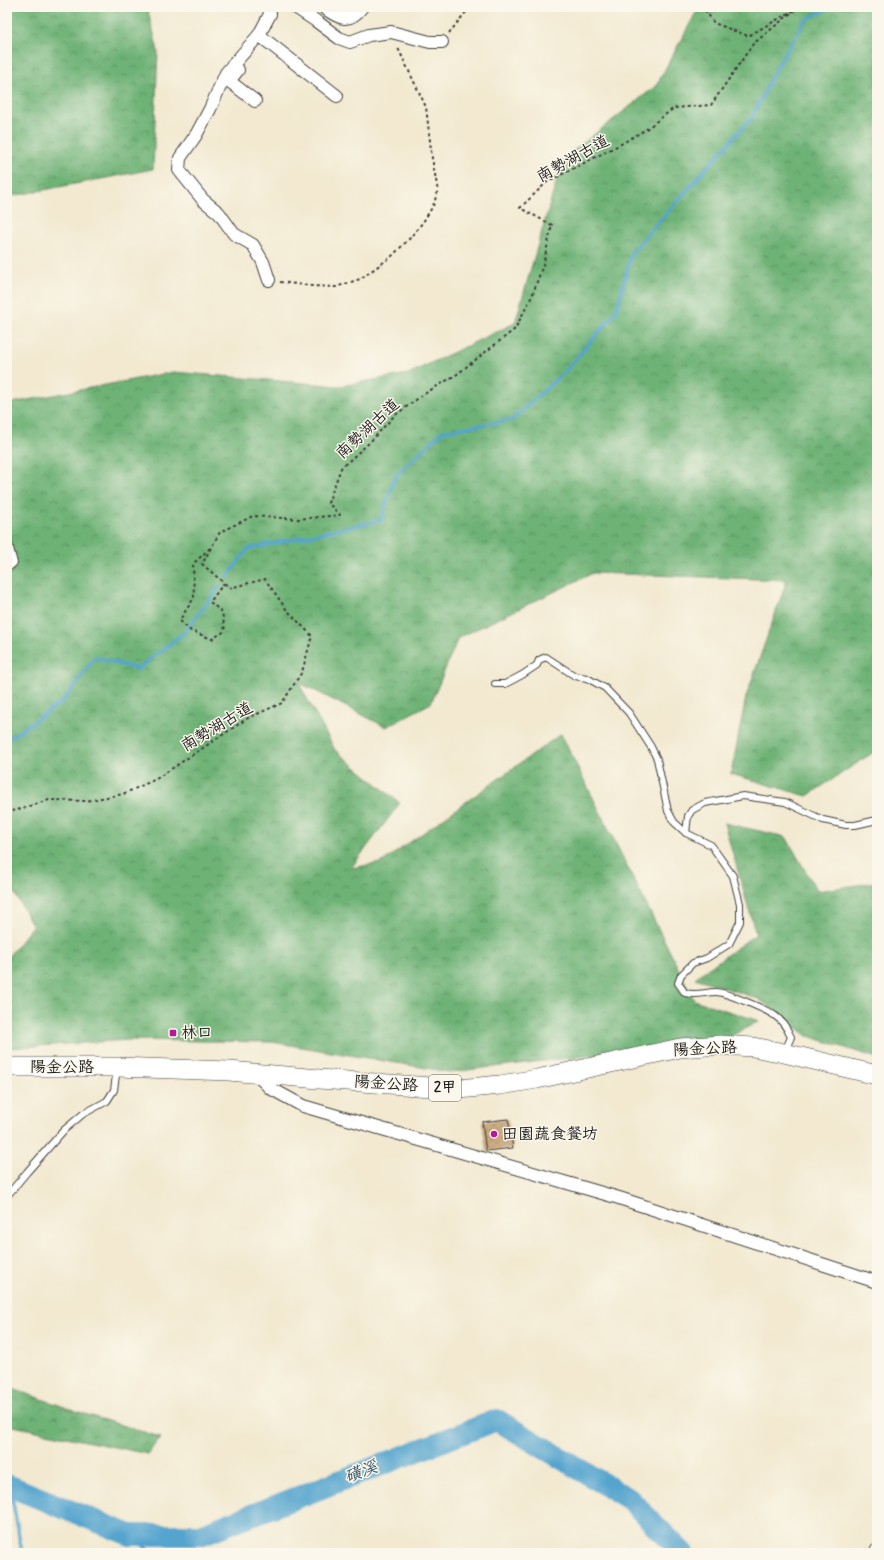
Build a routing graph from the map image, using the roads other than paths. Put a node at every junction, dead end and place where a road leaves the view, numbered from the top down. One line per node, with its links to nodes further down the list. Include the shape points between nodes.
1 (268, 7): 5 (street, via 270,14)
2 (295, 7): 6 (street, via 338,38 350,42 369,35 391,32 430,42)
3 (323, 7): 4 (street, via 337,17 350,18)
4 (362, 7)
5 (259, 35): 7 (street); 8 (street)
6 (442, 42)
7 (246, 51): 9 (street, via 240,67 229,81); 10 (street, via 226,73 196,135 180,158 179,170 203,200 219,213 234,234 253,245 264,262)
8 (337, 96)
9 (254, 101)
10 (269, 280)
11 (7, 537): 12 (lane, via 14,563)
12 (7, 569)
13 (494, 684): 15 (lane, via 505,684 546,657 575,676 587,678 605,688 629,713 651,747 661,772 668,811 674,822)
14 (877, 820): 15 (lane, via 846,825 823,820 785,802 743,796 705,803 692,810 688,816)
15 (686, 833): 16 (lane, via 711,845 733,876 740,904 740,922 729,944 707,958 693,963 681,975 678,983 685,993 699,995 717,992 755,1005 774,1015 787,1028 791,1037)
16 (784, 1053): 19 (main road, 陽金公路 / 2甲, via 753,1047 720,1045 680,1048 537,1079 459,1089); 20 (main road, 陽金公路 / 2甲)
17 (117, 1067): 18 (main road, 陽金公路 / 2甲); 19 (main road, 陽金公路 / 2甲); 21 (lane, via 114,1090 106,1101 83,1114 64,1130)
18 (7, 1068)
19 (255, 1073): 22 (street, via 270,1088 303,1106 619,1198)
20 (877, 1075)
21 (7, 1196)
22 (877, 1282)
23 (877, 1549): 24 (street)
24 (876, 1553)

